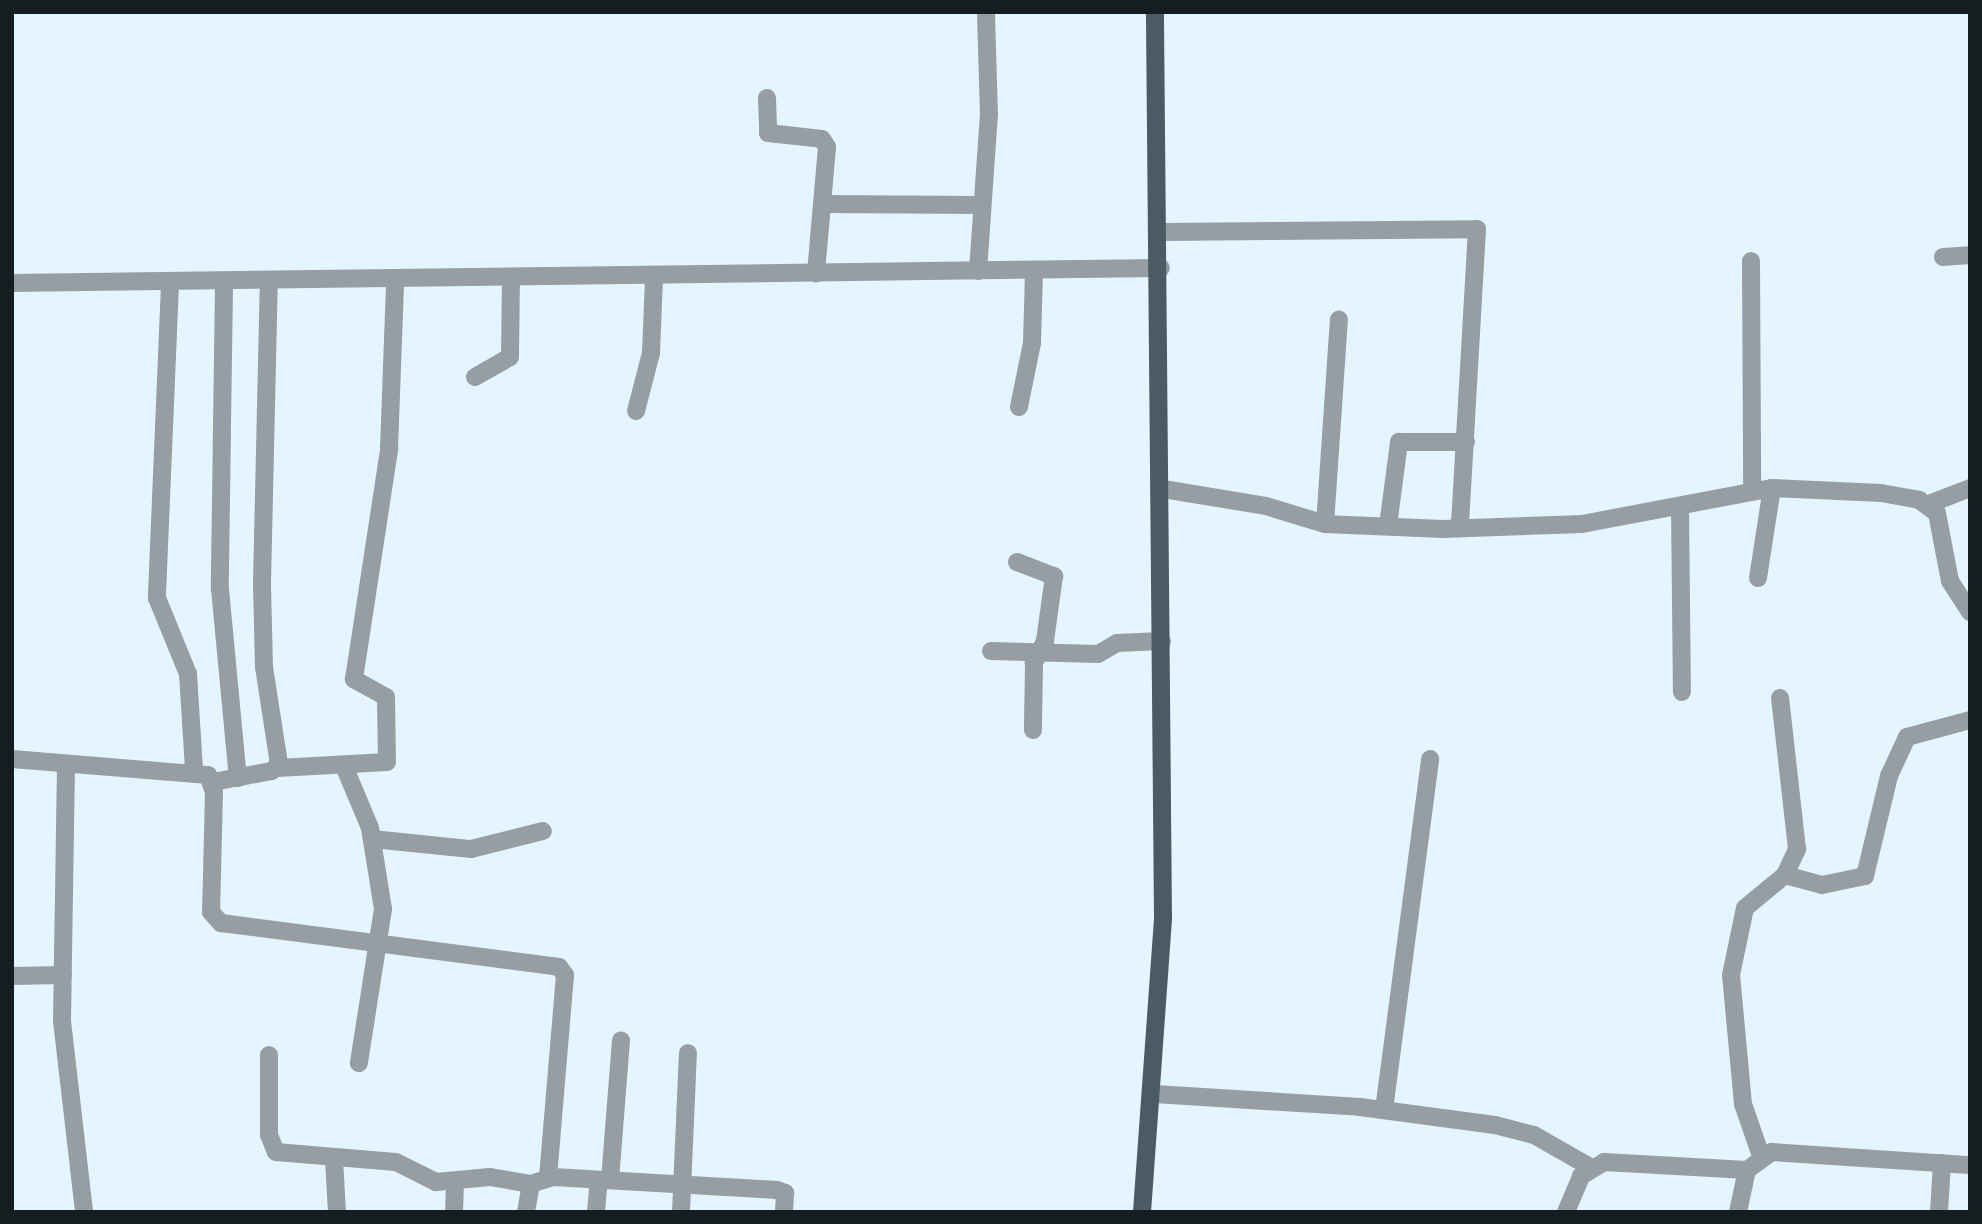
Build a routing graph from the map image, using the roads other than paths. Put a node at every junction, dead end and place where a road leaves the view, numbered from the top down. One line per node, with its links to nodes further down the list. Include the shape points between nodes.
1 (986, 12): 5 (street, via 989,115)
2 (1155, 12): 6 (main road)
3 (767, 98): 4 (street, via 768,133 825,140)
4 (822, 204): 5 (street); 13 (street)
5 (981, 205): 12 (street)
6 (1161, 232): 10 (main road); 25 (street, via 1477,229)
7 (1970, 255): 8 (street)
8 (1942, 257)
9 (1751, 261): 29 (street)
10 (1161, 268): 11 (street); 28 (main road)
11 (1034, 270): 12 (street); 23 (street, via 1032,343)
12 (978, 271): 13 (street)
13 (816, 274): 14 (street)
14 (654, 277): 15 (street); 24 (street, via 651,353)
15 (511, 280): 16 (street); 22 (street, via 510,357)
16 (395, 282): 20 (street); 48 (street, via 389,449 355,679 386,697 388,754 384,765)
17 (12, 283): 18 (street)
18 (170, 284): 19 (street); 50 (street, via 157,598 188,674)
19 (224, 284): 20 (street); 51 (street, via 220,589)
20 (269, 284): 49 (street, via 262,583)
21 (1339, 318): 32 (street)
22 (475, 377)
23 (1019, 407)
24 (636, 411)
25 (1466, 442): 33 (street, via 1399,442); 34 (street)
26 (1772, 488): 29 (street); 30 (street, via 1853,490); 36 (street)
27 (1970, 488): 30 (street)
28 (1163, 489): 32 (street, via 1266,506); 38 (main road)
29 (1752, 490): 31 (street)
30 (1929, 504): 37 (street, via 1941,527 1950,581)
31 (1680, 507): 34 (street, via 1582,524); 41 (street)
32 (1325, 524): 33 (street)
33 (1388, 526): 34 (street)
34 (1460, 528)
35 (1017, 562): 40 (street, via 1054,576)
36 (1758, 578)
37 (1970, 612)
38 (1162, 641): 40 (street, via 1117,643 1098,654); 63 (main road, via 1163,918)
39 (990, 651): 40 (street)
40 (1039, 654): 44 (street)
41 (1682, 692)
42 (1780, 698): 55 (street, via 1797,849)
43 (1970, 720): 55 (street, via 1907,737 1889,776 1866,876 1822,885)
44 (1033, 730)
45 (12, 759): 47 (street)
46 (1430, 759): 64 (street)
47 (66, 766): 50 (street); 57 (street)
48 (344, 766): 49 (street); 54 (street)
49 (277, 768): 51 (street)
50 (194, 770): 52 (street)
51 (238, 778): 52 (street)
52 (213, 782): 56 (street, via 214,919)
53 (544, 831): 54 (street, via 471,849)
54 (372, 839): 56 (street, via 383,909)
55 (1786, 876): 65 (street, via 1745,908 1733,952 1737,1062)
56 (377, 945): 62 (street); 72 (street, via 559,967 565,975)
57 (63, 975): 58 (street); 75 (street)
58 (12, 976)
59 (621, 1040): 71 (street)
60 (688, 1053): 74 (street)
61 (269, 1055): 66 (street, via 270,1144 285,1156)
62 (359, 1063)
63 (1155, 1094): 64 (street); 82 (main road)
64 (1384, 1110): 69 (street, via 1534,1135)
65 (1761, 1156): 67 (street, via 1786,1150); 70 (street)
66 (334, 1158): 73 (street, via 396,1162 436,1182); 76 (street)
67 (1942, 1163): 68 (street); 85 (street)
68 (1970, 1165)
69 (1590, 1167): 70 (street, via 1634,1160); 83 (street, via 1574,1187)
70 (1747, 1170): 84 (street)
71 (604, 1180): 72 (street); 74 (street); 79 (street)
72 (539, 1181): 73 (street, via 490,1177); 78 (street)
73 (455, 1183): 77 (street)
74 (682, 1183): 80 (street); 81 (street, via 785,1193)
75 (84, 1212)
76 (337, 1212)
77 (454, 1212)
78 (526, 1212)
79 (596, 1212)
80 (681, 1212)
81 (784, 1212)
82 (1142, 1212)
83 (1566, 1212)
84 (1738, 1212)
85 (1939, 1212)

